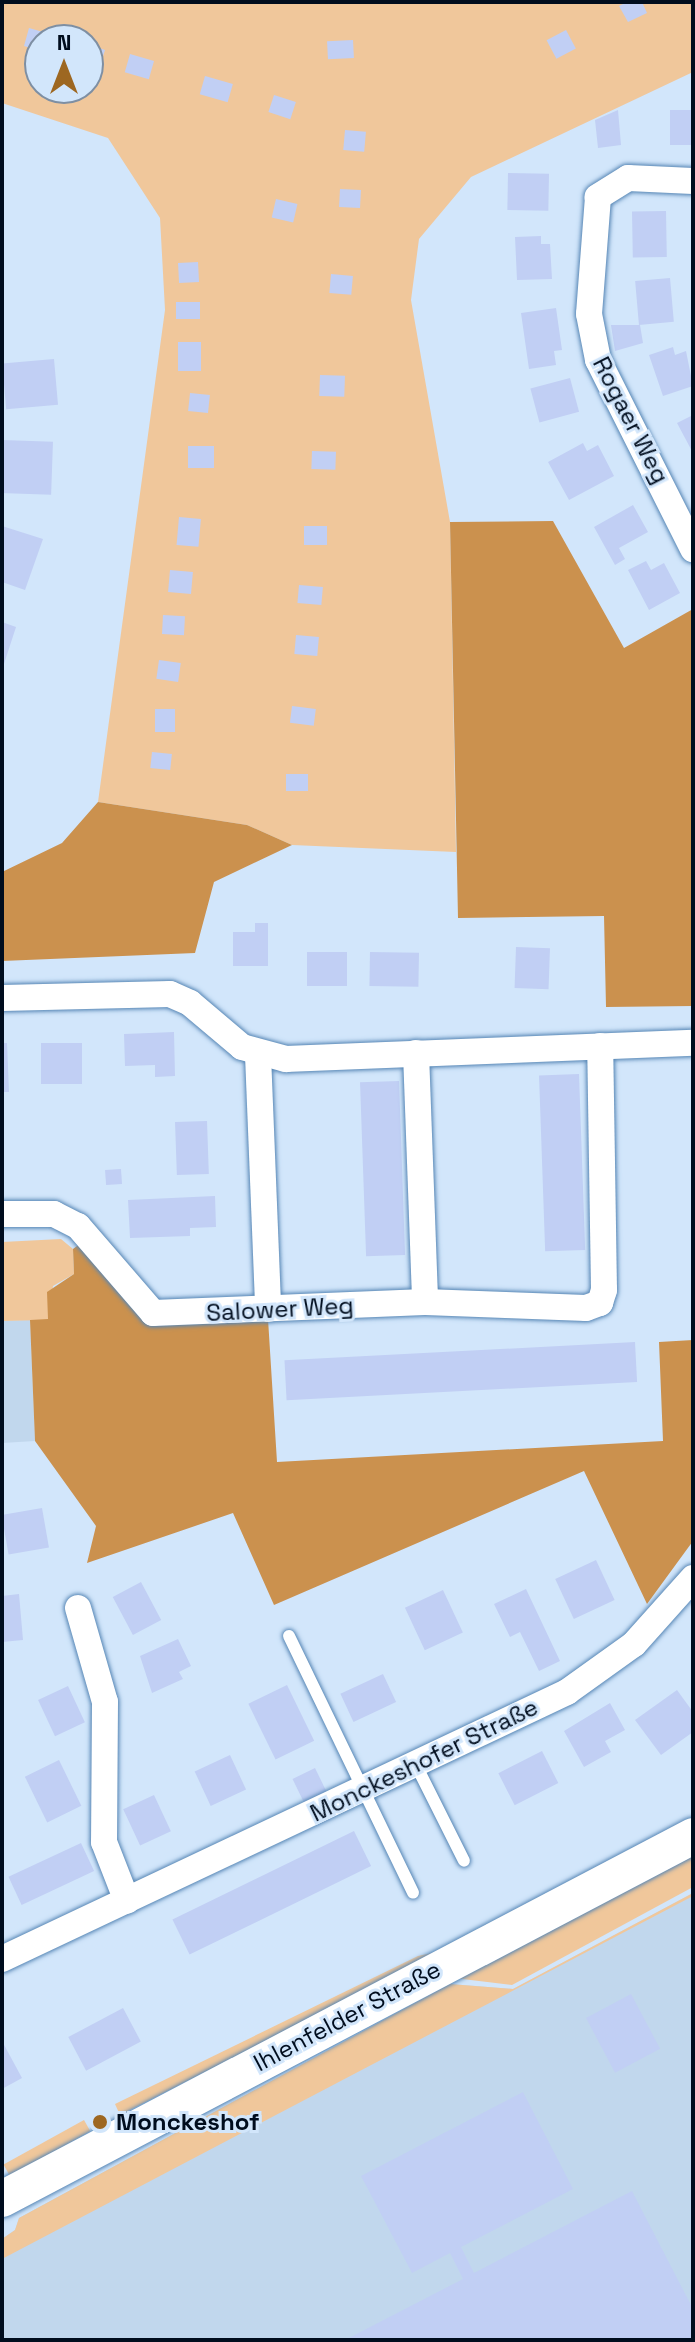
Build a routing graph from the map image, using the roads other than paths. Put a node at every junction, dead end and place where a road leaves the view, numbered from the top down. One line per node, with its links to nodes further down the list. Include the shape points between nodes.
1 (693, 181): 2 (street, Rogaer Weg, via 628,178 598,197 589,314 598,360)
2 (693, 549)
3 (2, 998): 7 (street, via 170,994)
4 (693, 1043): 5 (street)
5 (600, 1046): 6 (street); 9 (street, Salower Weg, via 600,1303 586,1308)
6 (416, 1053): 7 (street); 9 (street)
7 (258, 1055): 10 (street)
8 (2, 1214): 10 (street, Salower Weg, via 54,1214 78,1226 153,1313)
9 (425, 1302): 10 (street, Salower Weg)
10 (268, 1309)
11 (693, 1578): 14 (street, Monckeshofer Straße, via 634,1644 567,1692)
12 (78, 1608): 19 (street, via 105,1702 104,1842)
13 (289, 1636): 15 (lane)
14 (416, 1765): 15 (street, Monckeshofer Straße); 17 (lane)
15 (362, 1791): 18 (lane); 19 (street, Monckeshofer Straße)
16 (693, 1836): 21 (main road, Ihlenfelder Straße)
17 (464, 1861)
18 (413, 1893)
19 (127, 1901): 20 (street, Monckeshofer Straße)
20 (2, 1959)
21 (2, 2199)

